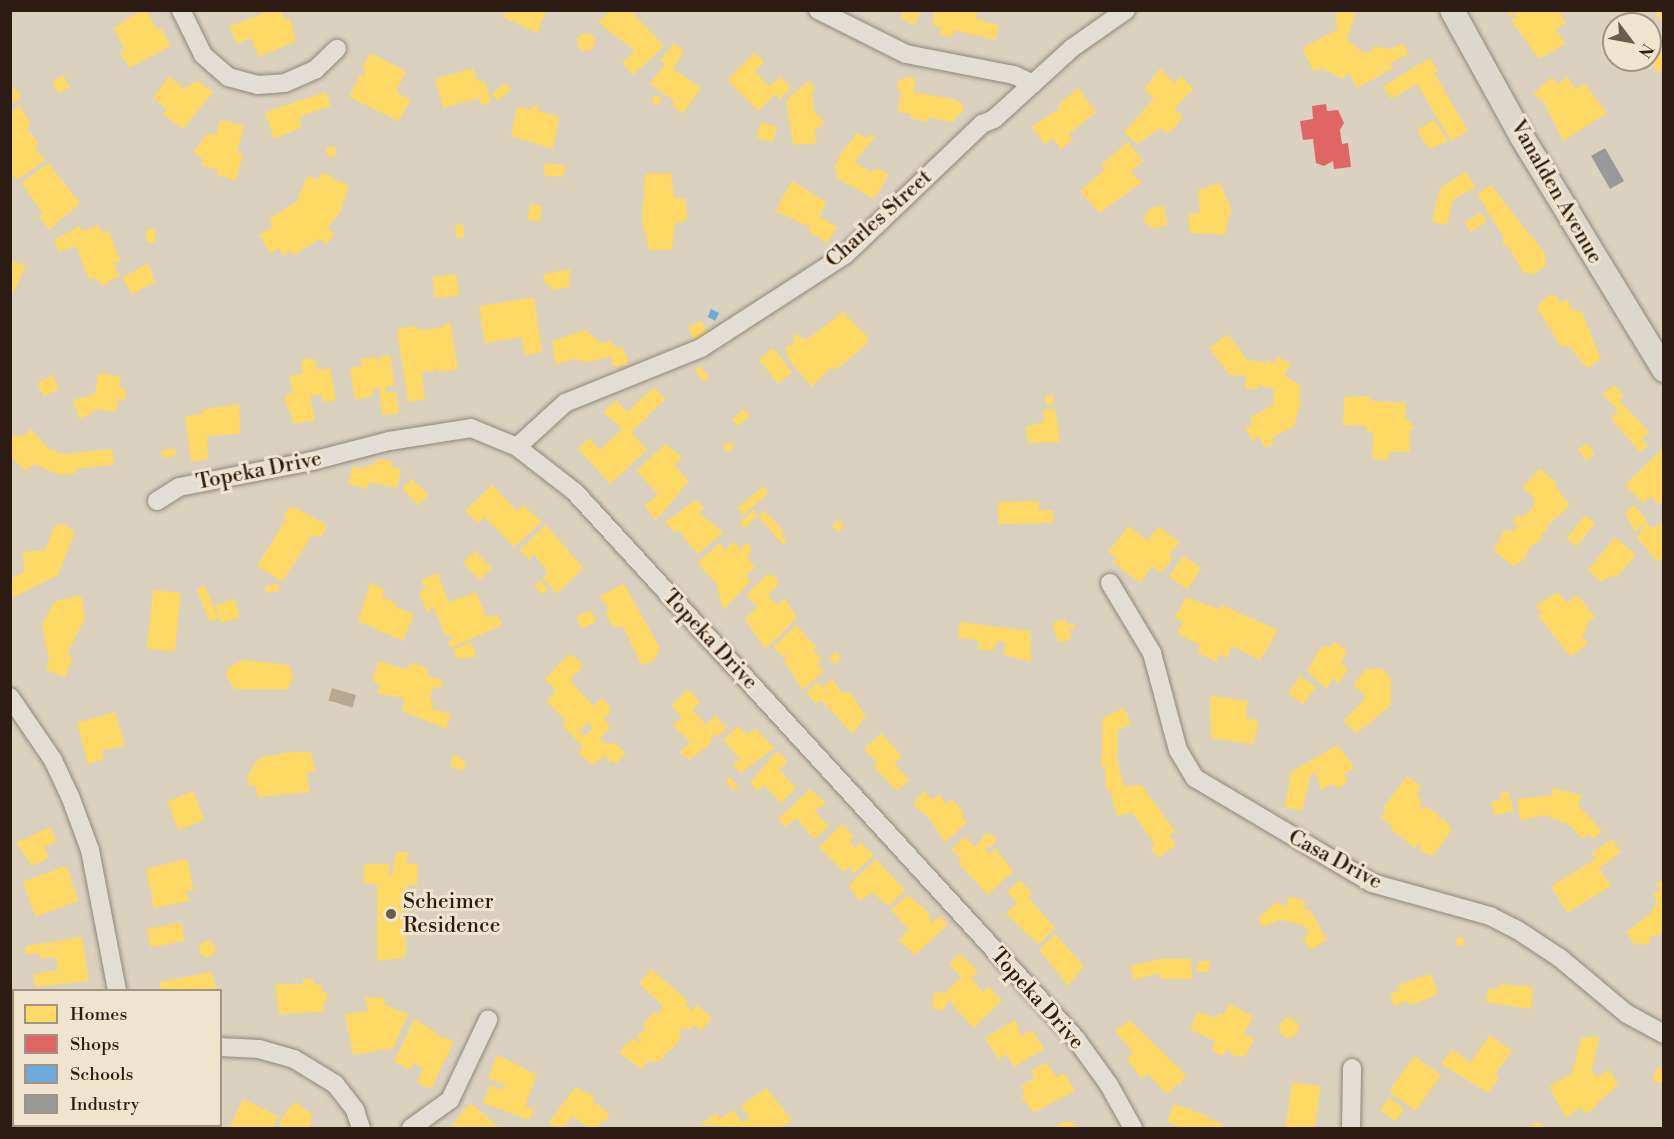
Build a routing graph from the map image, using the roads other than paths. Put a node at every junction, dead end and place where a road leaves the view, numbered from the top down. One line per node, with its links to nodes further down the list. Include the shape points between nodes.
1 (181, 10): 5 (street, via 203,55 228,76 258,85 295,79 316,69)
2 (818, 10): 6 (street, via 906,54 1014,75)
3 (1126, 10): 6 (street, Charles Street, via 1072,48)
4 (1452, 10): 7 (main road, Vanalden Avenue, via 1522,137)
5 (337, 49)
6 (1033, 84): 8 (street, Charles Street, via 994,120 982,124 845,255 700,348 565,403)
7 (1664, 370)
8 (516, 447): 9 (street, Topeka Drive, via 496,435 471,428 389,441 312,461 179,487); 19 (street, Topeka Drive, via 575,492 1076,1039)
9 (157, 501)
10 (1110, 583): 14 (street, Casa Drive, via 1152,653 1178,750 1194,778 1372,883 1490,916 1516,929 1560,958 1627,1014)
11 (10, 697): 12 (street, via 53,760 86,839)
12 (117, 989)
13 (488, 1020): 18 (street, via 450,1100)
14 (1664, 1034)
15 (222, 1047): 17 (street, via 260,1048 294,1059 336,1084 356,1110)
16 (1352, 1068): 20 (street)
17 (361, 1128)
18 (411, 1128)
19 (1133, 1128)
20 (1351, 1128)

